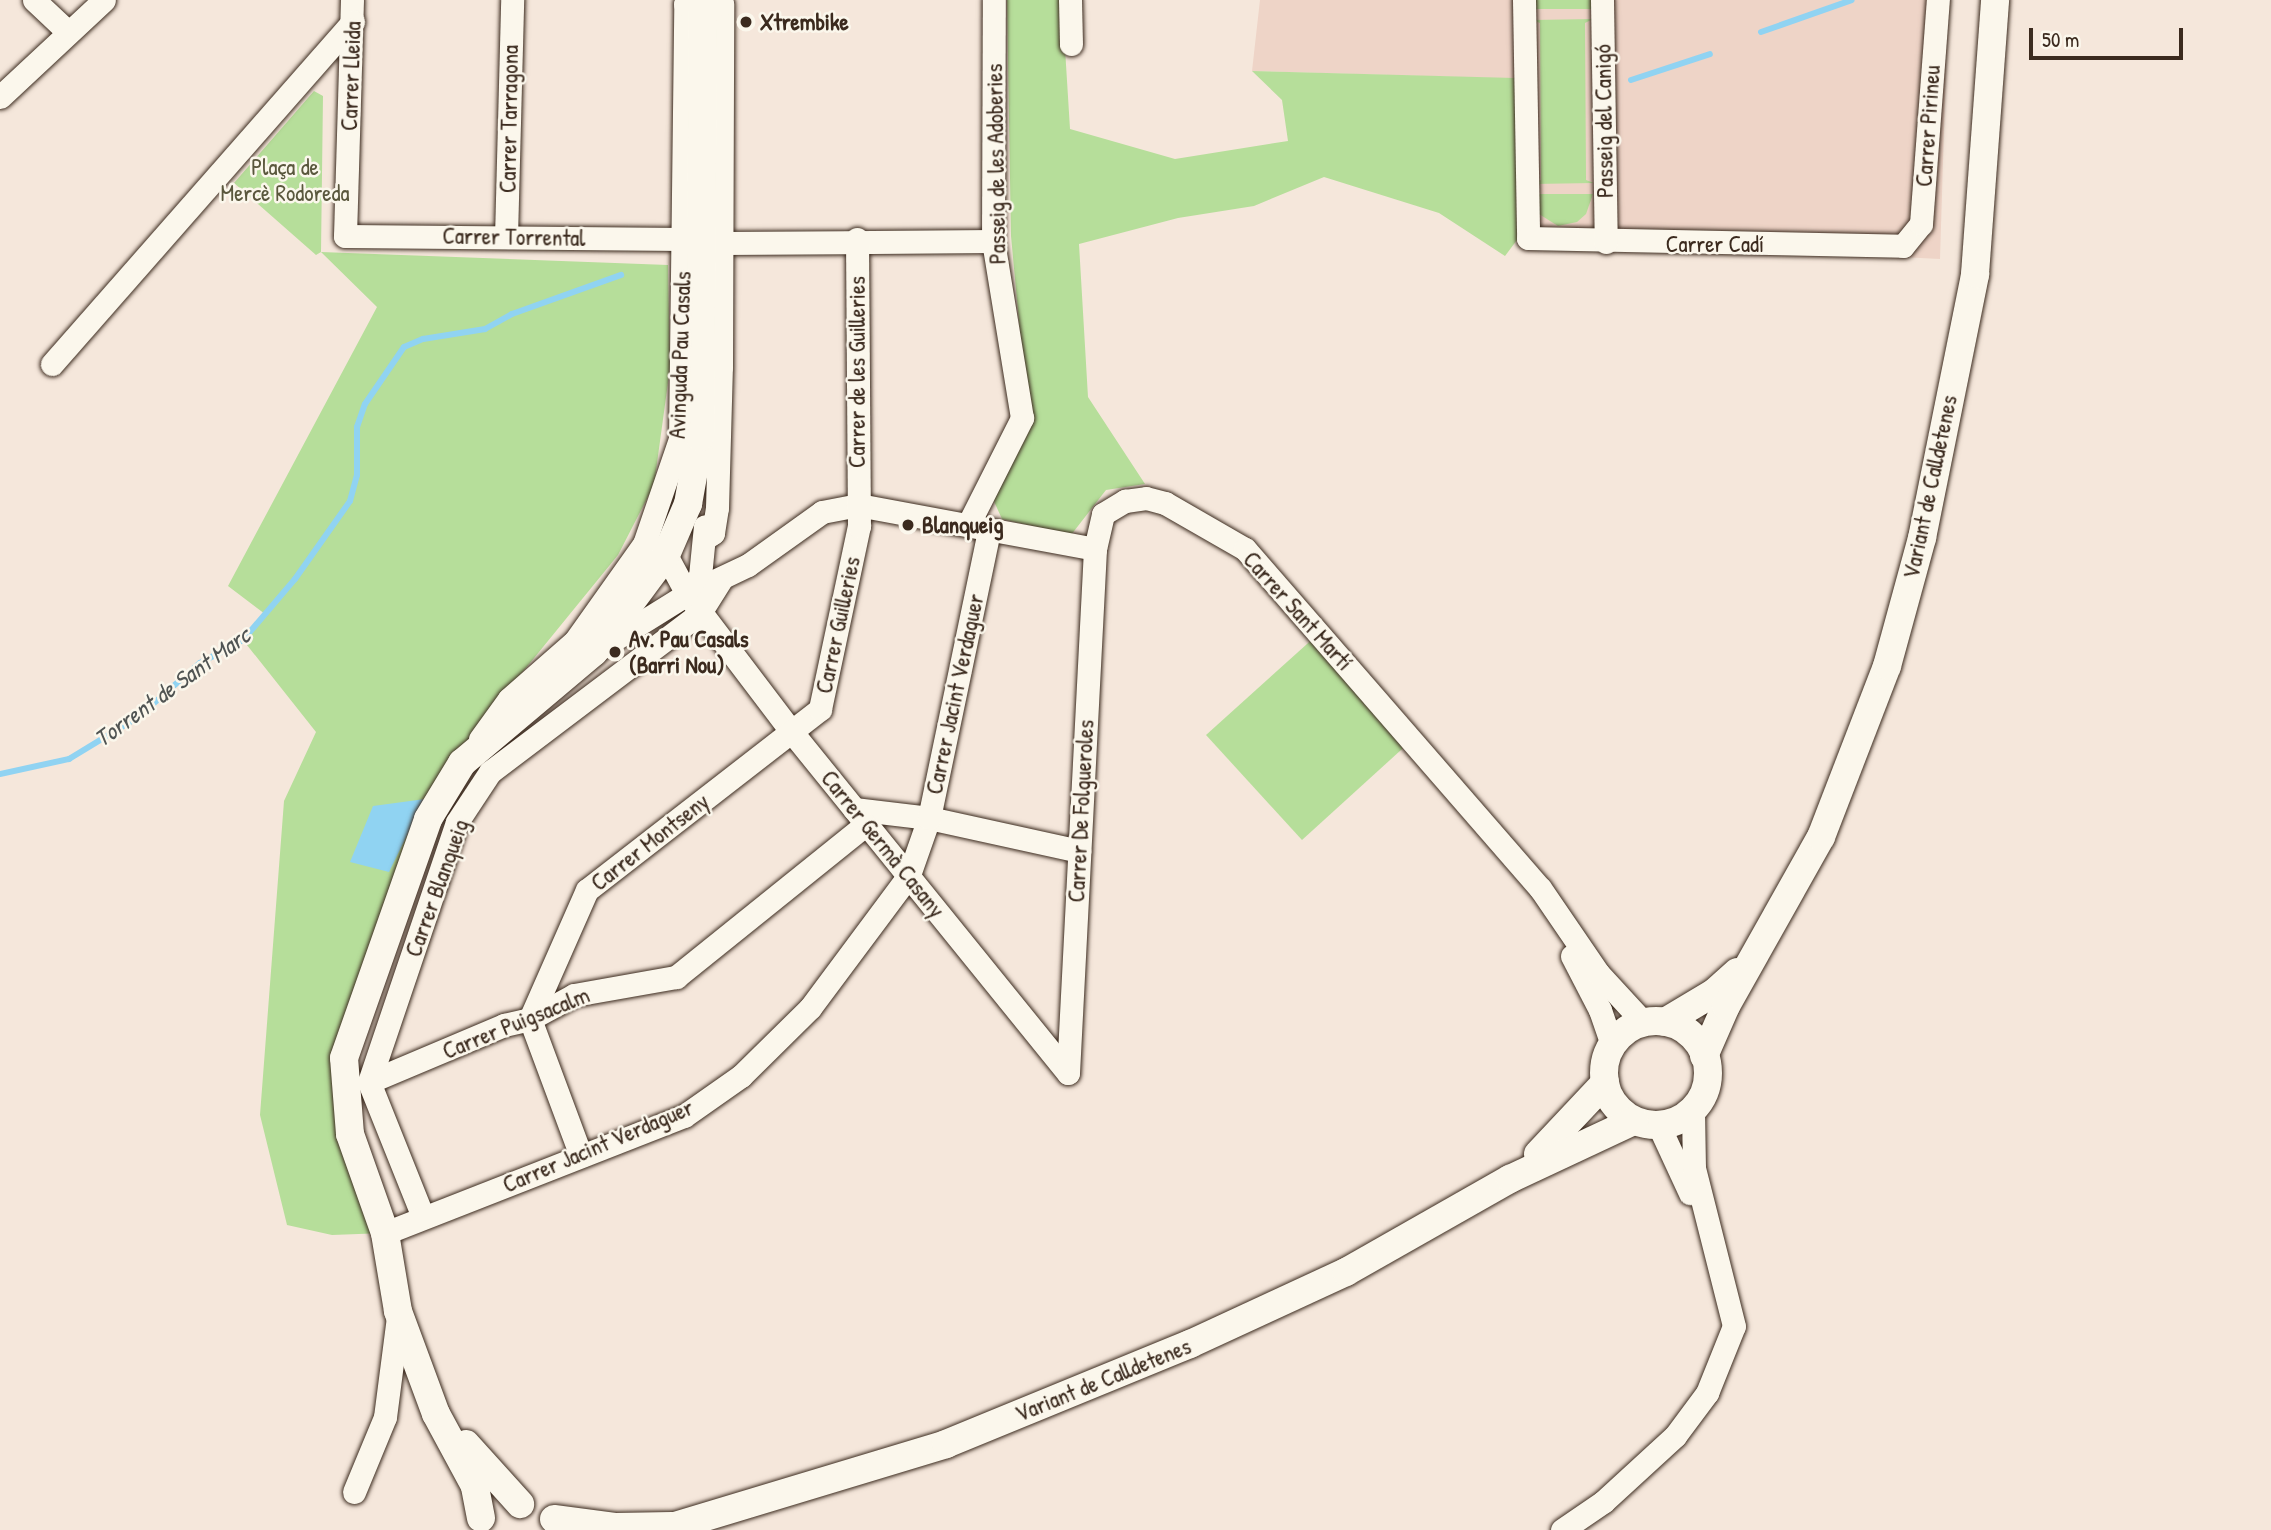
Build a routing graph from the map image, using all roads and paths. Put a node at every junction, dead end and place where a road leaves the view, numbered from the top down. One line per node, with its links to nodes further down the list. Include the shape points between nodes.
1 (34, 0): 14 (street)
2 (104, 0): 14 (street)
3 (512, 0): 18 (street, Carrer Tarragona)
4 (690, 0): 19 (street, Avinguda Pau Casals, via 685,4)
5 (703, 0): 26 (street, Avinguda Pau Casals)
6 (717, 0): 23 (street, Avinguda Pau Casals, via 722,4)
7 (994, 0): 21 (street, Passeig de les Adoberies)
8 (1070, 0): 15 (street)
9 (1524, 0): 22 (street, Carrer Cadí, via 1528,238)
10 (1602, 0): 22 (street, Passeig del Canigó)
11 (1938, 0): 24 (street, Carrer Pirineu, via 1921,224)
12 (1996, 0): 42 (street, Variant de Calldetenes, via 1975,274 1922,538 1887,666 1845,776 1821,837)
13 (353, 10): 17 (street, Carrer Lleida); 25 (street)
14 (68, 32): 16 (street)
15 (1071, 44)
16 (0, 97)
17 (345, 236): 18 (street, Carrer Torrental)
18 (506, 237): 19 (street, Carrer Torrental)
19 (683, 239): 36 (street, Avinguda Pau Casals, via 680,439 644,544 575,641 509,699)
20 (857, 239): 21 (street); 23 (street); 27 (street, Carrer de les Guilleries)
21 (993, 241): 28 (street, Passeig de les Adoberies, via 1022,418)
22 (1606, 242): 24 (street, Carrer Cadí)
23 (723, 243): 29 (street, Avinguda Pau Casals, via 717,508 713,533)
24 (1903, 246)
25 (52, 363)
26 (699, 437): 29 (street, Avinguda Pau Casals); 31 (street, Avinguda Pau Casals, via 688,505)
27 (858, 505): 28 (street); 32 (street, via 822,512); 35 (street, Carrer Guilleries, via 859,526 820,709)
28 (979, 526): 30 (street); 39 (street, Carrer Jacint Verdaguer)
29 (704, 549): 31 (street); 32 (street); 33 (street, Avinguda Pau Casals)
30 (1095, 549): 38 (street, Carrer Sant Martí, via 1103,514 1125,501 1146,498 1165,503 1245,549); 40 (street, Carrer De Folgueroles)
31 (666, 555): 33 (street); 34 (street, Avinguda Pau Casals)
32 (721, 579): 33 (street)
33 (693, 603): 34 (street, Avinguda Pau Casals); 35 (street, Carrer Germà Casany); 48 (street, Carrer Blanqueig, via 490,772 457,822)
34 (594, 652): 36 (street, Avinguda Pau Casals)
35 (791, 731): 37 (street, Carrer Germà Casany); 43 (street, Carrer Montseny, via 587,890)
36 (462, 763): 55 (street, Variant de Calldetenes, via 428,819 344,1058 350,1134)
37 (860, 817): 39 (street); 41 (street, Carrer Germà Casany); 43 (street, Carrer Puigsacalm, via 676,976 574,995)
38 (1480, 817): 44 (street, Carrer Sant Martí, via 1540,888 1598,973); 45 (street, Carrer Sant Martí, via 1554,921 1600,1010)
39 (929, 818): 40 (street); 41 (street, Carrer Jacint Verdaguer)
40 (1079, 851): 47 (street, Carrer De Folgueroles)
41 (909, 875): 47 (street, Carrer Germà Casany); 52 (street, Carrer Jacint Verdaguer, via 810,1009 741,1076 684,1116)
42 (1762, 948): 44 (street, Variant de Calldetenes, via 1715,992); 46 (street, Variant de Calldetenes, via 1726,1006)
43 (530, 1020): 48 (street, Carrer Puigsacalm, via 504,1026); 52 (street)
44 (1654, 1022): 45 (street, via 1627,1030); 46 (street, via 1690,1034)
45 (1612, 1045): 49 (street, via 1606,1056)
46 (1704, 1056): 50 (street, via 1707,1082)
47 (1068, 1073)
48 (369, 1082): 54 (street)
49 (1605, 1083): 51 (street, via 1613,1104); 53 (street, Variant de Calldetenes, via 1561,1134)
50 (1693, 1110): 51 (street, via 1676,1122); 56 (street, via 1695,1168)
51 (1647, 1123): 53 (street, Variant de Calldetenes); 56 (street)
52 (580, 1156): 54 (street, Carrer Jacint Verdaguer)
53 (1510, 1180): 63 (street, Variant de Calldetenes, via 1346,1272 1190,1344 946,1444)
54 (424, 1217): 55 (street, Carrer Jacint Verdaguer)
55 (385, 1233): 57 (street, Variant de Calldetenes)
56 (1729, 1298): 64 (street, via 1734,1326 1707,1393 1675,1436 1603,1502)
57 (398, 1311): 58 (street, Variant de Calldetenes); 59 (street, via 385,1417)
58 (419, 1368): 60 (street, Variant de Calldetenes, via 440,1395 470,1450); 61 (street, Variant de Calldetenes, via 436,1414 475,1486)
59 (354, 1492)
60 (520, 1504): 61 (street, Variant de Calldetenes, via 495,1509); 62 (street, Variant de Calldetenes)
61 (476, 1524)
62 (558, 1524): 63 (street, Variant de Calldetenes)
63 (667, 1528)
64 (1562, 1530)

